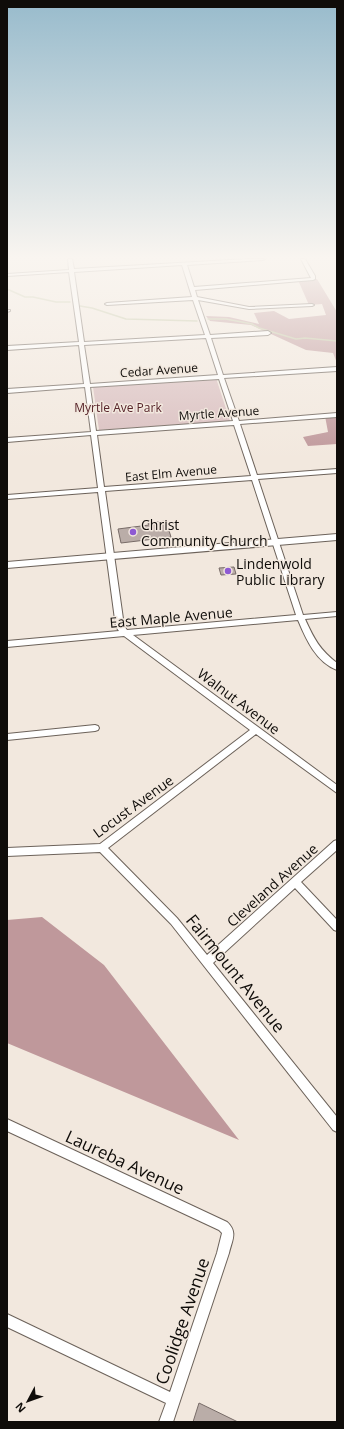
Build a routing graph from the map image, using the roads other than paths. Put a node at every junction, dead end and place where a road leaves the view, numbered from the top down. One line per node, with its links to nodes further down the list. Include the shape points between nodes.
1 (80, 326): 5 (street)
2 (206, 326): 4 (street)
3 (268, 333): 4 (street)
4 (209, 335): 5 (street); 8 (street)
5 (82, 343): 6 (street); 9 (street)
6 (7, 348)
7 (337, 369): 8 (street, Cedar Avenue)
8 (222, 377): 9 (street, Cedar Avenue); 12 (street)
9 (88, 386): 10 (street, Cedar Avenue); 13 (street)
10 (7, 391)
11 (337, 415): 12 (street, Myrtle Avenue)
12 (238, 423): 13 (street, Myrtle Avenue); 16 (street)
13 (95, 433): 14 (street, Myrtle Avenue); 17 (street)
14 (7, 440)
15 (337, 471): 16 (street, East Elm Avenue)
16 (255, 478): 17 (street, East Elm Avenue); 20 (street)
17 (102, 490): 18 (street, East Elm Avenue); 21 (street)
18 (7, 497)
19 (337, 537): 20 (street)
20 (276, 542): 21 (street); 24 (street)
21 (111, 557): 22 (street); 25 (street, via 120,626)
22 (7, 565)
23 (337, 614): 24 (street, East Maple Avenue)
24 (301, 618): 25 (street, East Maple Avenue); 27 (street, via 315,649)
25 (126, 634): 26 (street, East Maple Avenue); 29 (street, Walnut Avenue)
26 (7, 644)
27 (337, 667)
28 (95, 728): 30 (street)
29 (256, 730): 31 (street, Walnut Avenue); 33 (street, Locust Avenue)
30 (7, 737)
31 (337, 790)
32 (337, 844): 35 (street, Cleveland Avenue)
33 (102, 848): 34 (street, Locust Avenue); 37 (street, Fairmount Avenue, via 174,921)
34 (7, 852)
35 (296, 883): 36 (street); 37 (street, Cleveland Avenue)
36 (337, 927)
37 (207, 962): 39 (street, Fairmount Avenue)
38 (7, 1125): 40 (street, Laureba Avenue, via 223,1226)
39 (337, 1126)
40 (228, 1231): 42 (street, Coolidge Avenue, via 223,1253)
41 (7, 1320): 42 (street)
42 (173, 1400): 43 (street, Coolidge Avenue)
43 (166, 1422)

